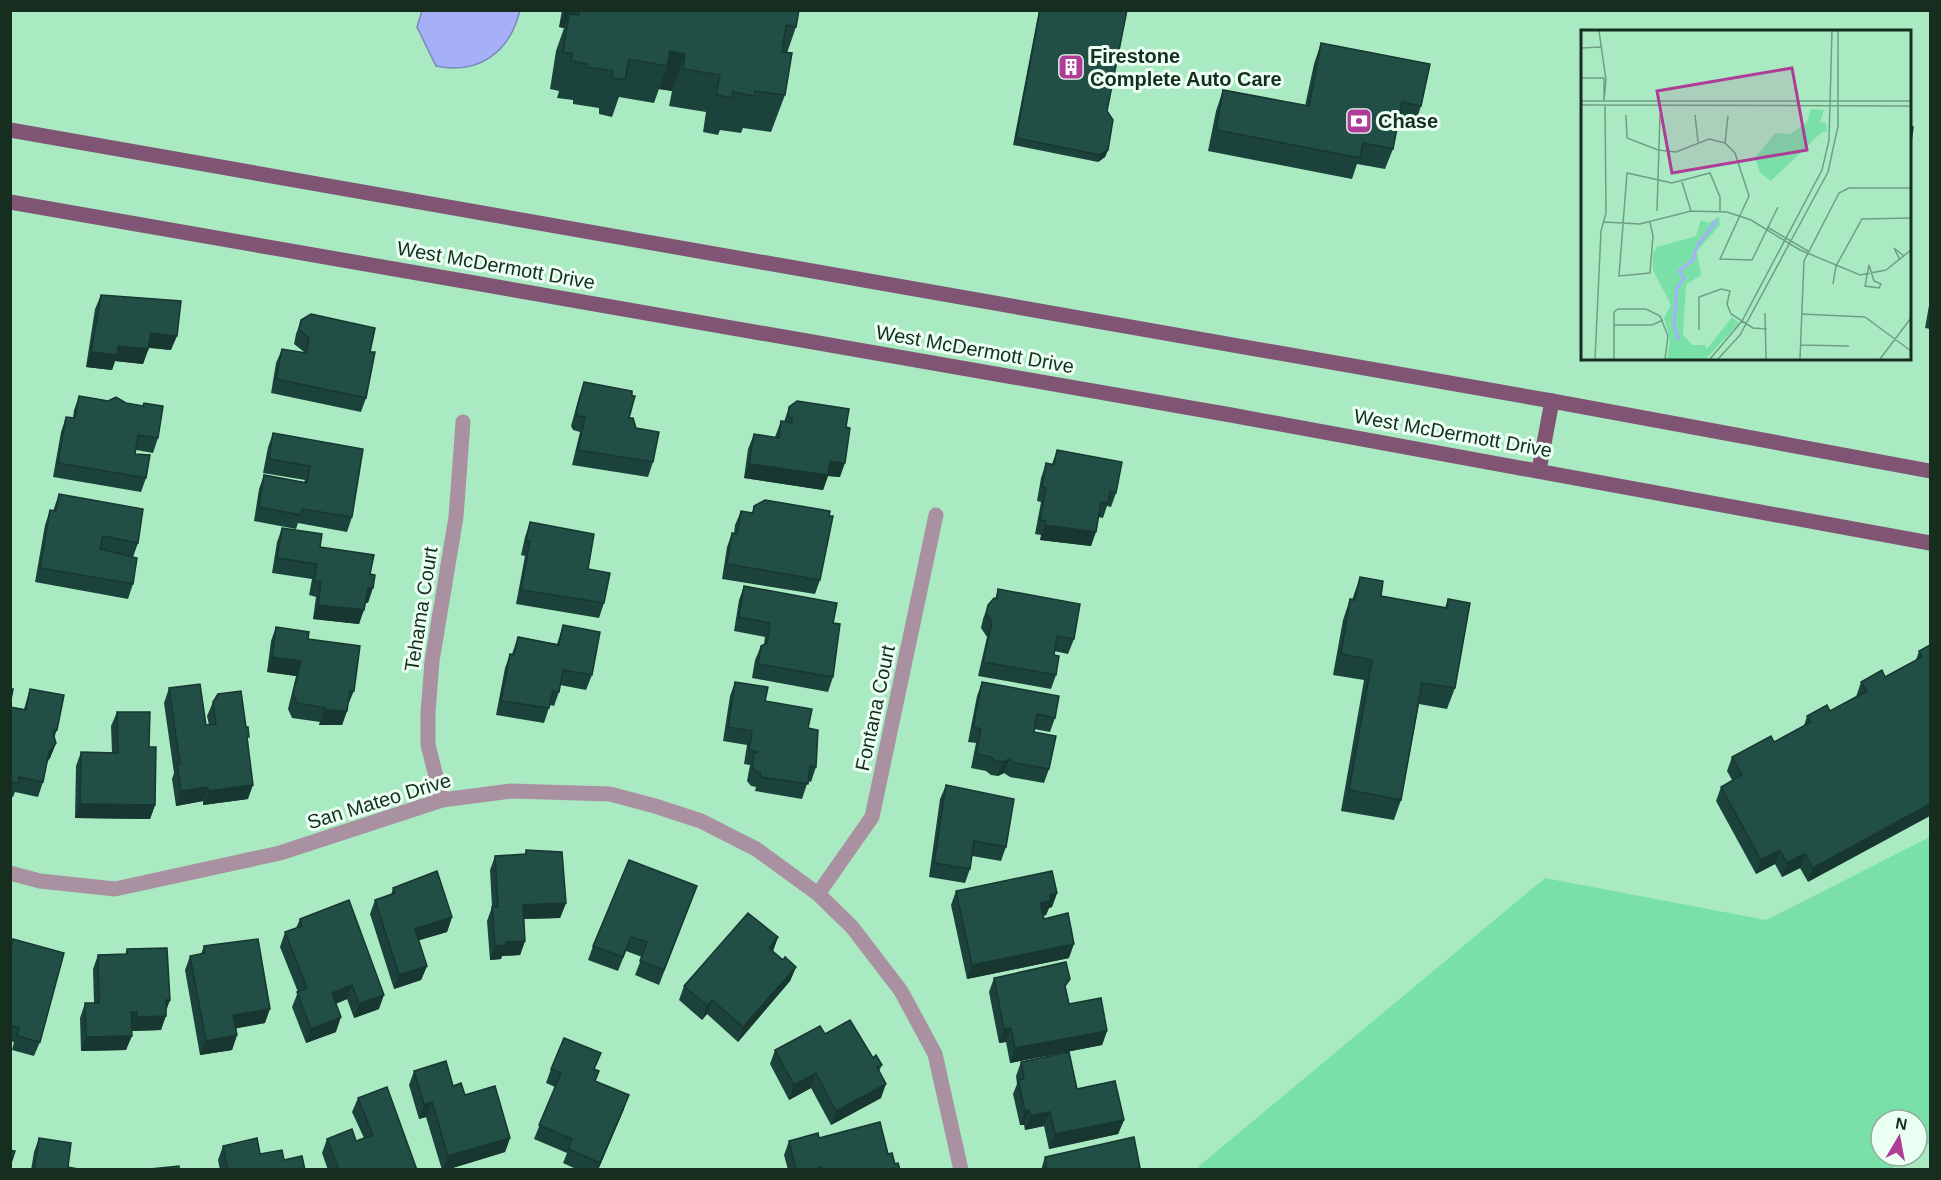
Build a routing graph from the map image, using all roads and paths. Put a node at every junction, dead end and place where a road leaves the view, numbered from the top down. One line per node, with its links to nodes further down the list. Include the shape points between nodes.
1 (10, 130): 3 (main road)
2 (10, 202): 5 (main road, West McDermott Drive)
3 (1552, 400): 5 (main road); 6 (main road)
4 (463, 422): 9 (street, Tehama Court, via 456,517 432,661 428,713 428,745)
5 (1539, 470): 8 (main road, West McDermott Drive)
6 (1930, 471)
7 (936, 515): 11 (street, Fontana Court, via 872,817)
8 (1930, 543)
9 (442, 800): 10 (street, San Mateo Drive, via 280,854 115,889 40,881); 11 (street, San Mateo Drive, via 511,790 610,794 701,821 756,849)
10 (10, 873)
11 (818, 894): 12 (street, San Mateo Drive, via 852,927 901,991 935,1054)
12 (961, 1170)

